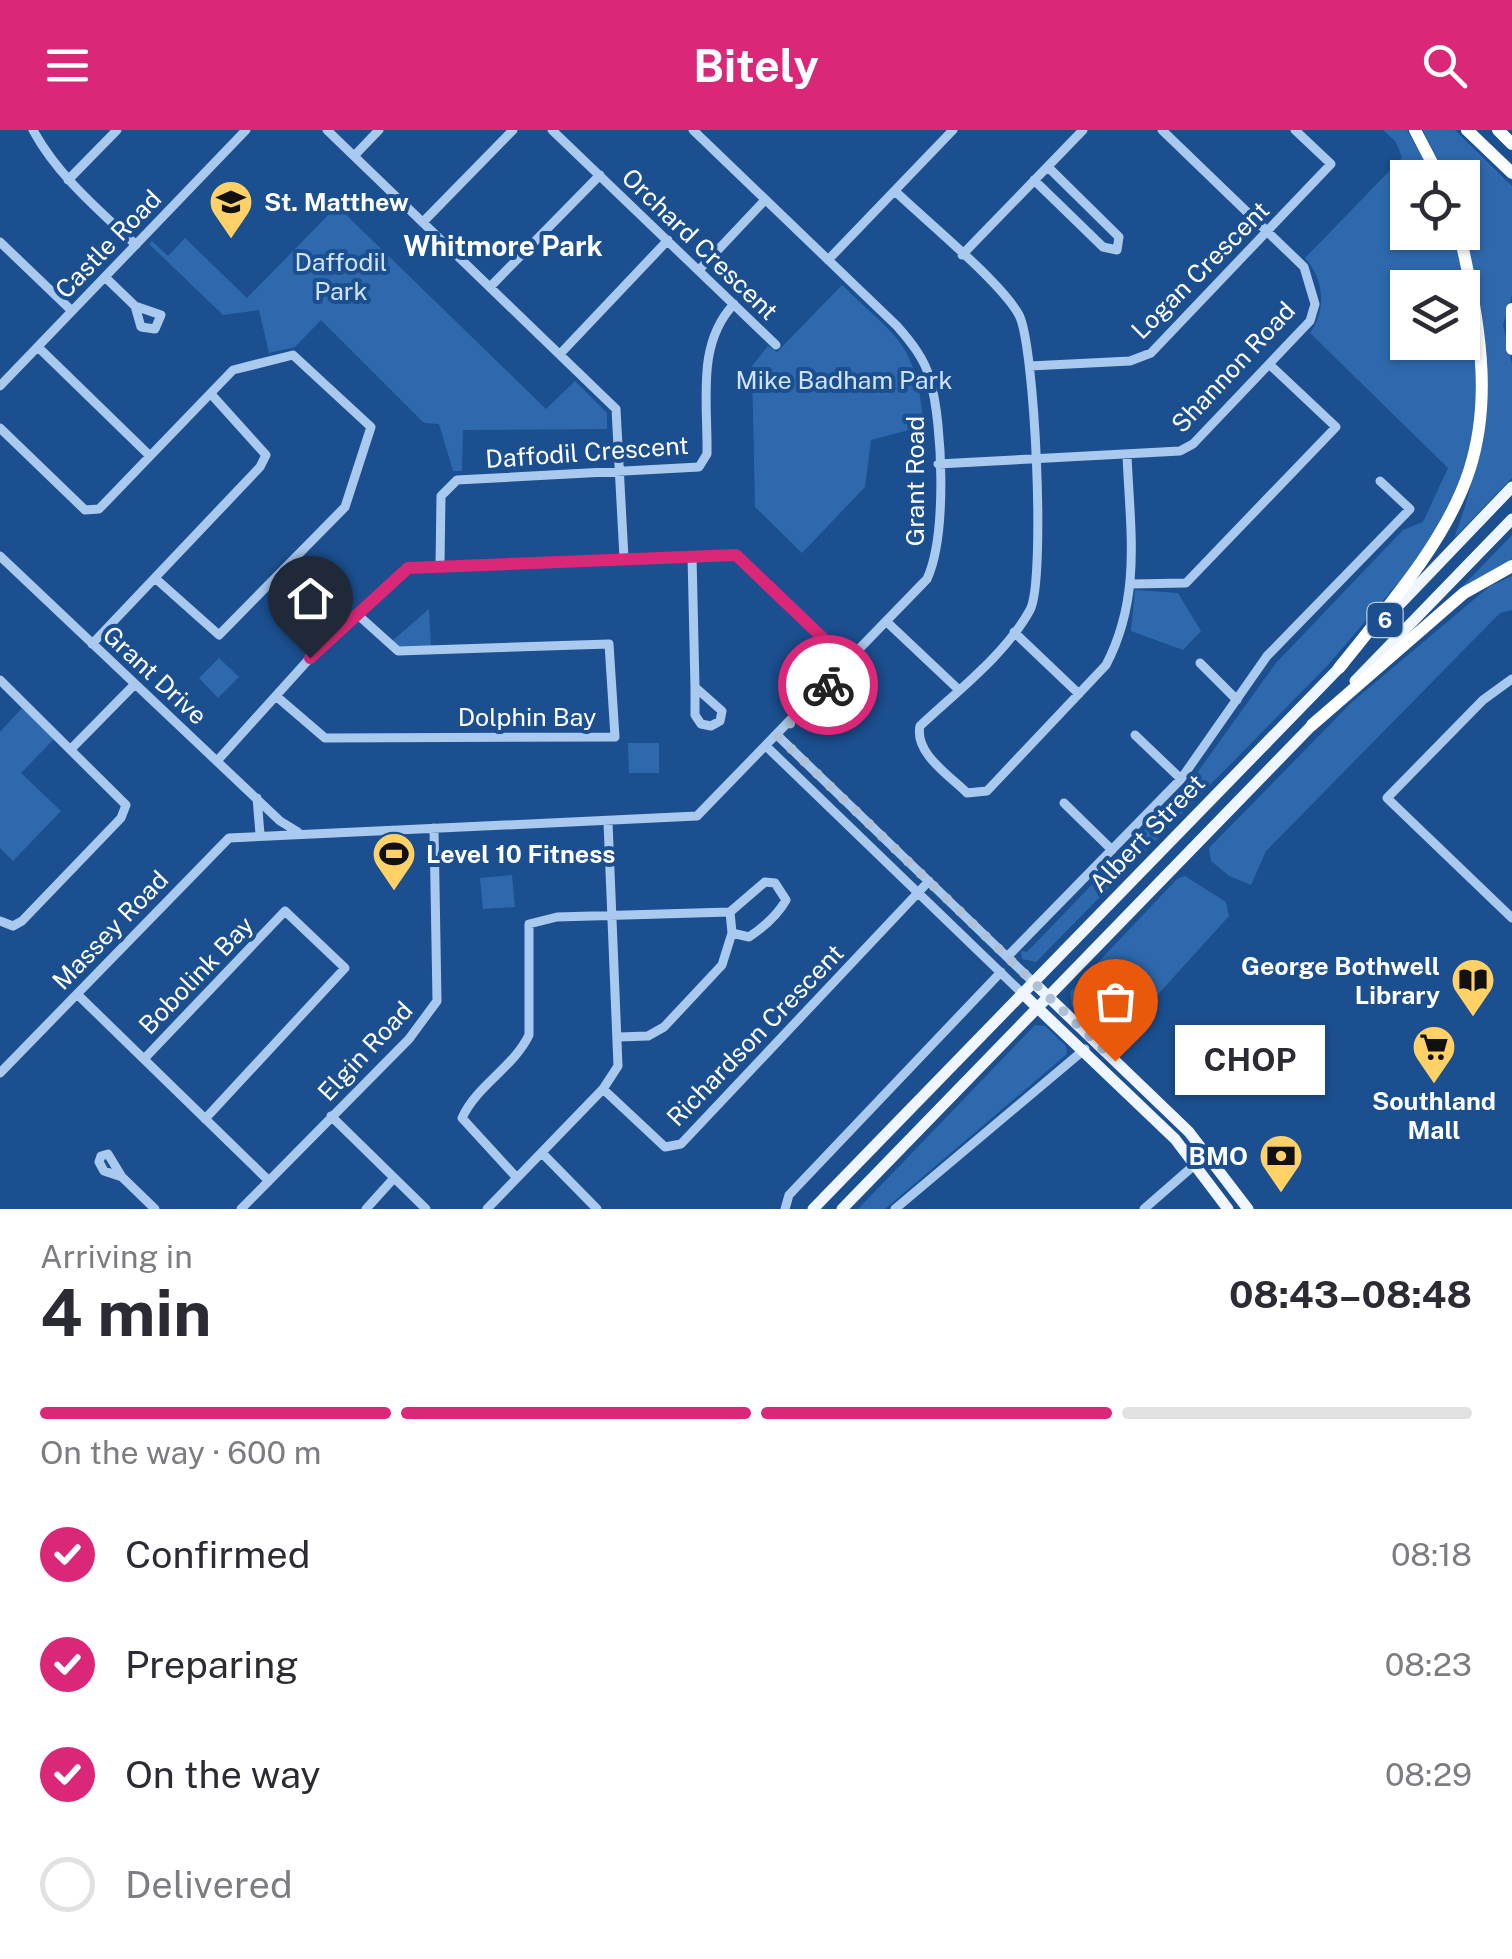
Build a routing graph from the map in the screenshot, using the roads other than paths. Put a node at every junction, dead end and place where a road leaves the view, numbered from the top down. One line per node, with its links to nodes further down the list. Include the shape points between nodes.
1 (32, 130): 22 (street)
2 (116, 130): 22 (street)
3 (246, 130): 29 (street, Castle Road)
4 (328, 130): 17 (street)
5 (379, 130): 17 (street)
6 (512, 130): 26 (street)
7 (554, 130): 21 (street, Orchard Crescent)
8 (694, 130): 25 (street, Grant Road)
9 (953, 130): 24 (street)
10 (1083, 130): 19 (street)
11 (1162, 130): 27 (street, Shannon Road)
12 (1296, 130): 27 (street, Logan Crescent, via 1331,164)
13 (1415, 130): 18 (highway)
14 (1467, 130): 20 (highway)
15 (1498, 130): 16 (highway)
16 (1512, 144)
17 (354, 156): 26 (street)
18 (1431, 160)
19 (1048, 166): 23 (street); 23 (street, via 1119,237 1118,250 1103,247)
20 (1512, 173)
21 (600, 175): 28 (street, Orchard Crescent); 36 (street)
22 (68, 180): 29 (street)
23 (1034, 180): 32 (street)
24 (895, 191): 32 (street); 33 (street)
25 (765, 200): 33 (street, Grant Road); 34 (street)
26 (423, 222): 36 (street)
27 (1268, 231): 45 (street, Shannon Road, via 1304,267 1315,304 1310,320); 46 (street, Logan Crescent, via 1151,353 1130,361)
28 (668, 240): 34 (street, Orchard Crescent); 44 (street)
29 (136, 244): 35 (street, Castle Road)
30 (2, 246): 40 (street)
31 (1463, 250): 71 (highway, via 1492,386 1479,475 1459,517)
32 (962, 256): 46 (street, via 1018,312)
33 (828, 260): 53 (street, Grant Road, via 898,326 924,362)
34 (699, 270): 37 (street, Orchard Crescent)
35 (105, 277): 38 (street); 40 (street, Castle Road)
36 (490, 287): 44 (street)
37 (734, 304): 41 (street, Orchard Crescent); 54 (street, Daffodil Crescent, via 716,322 708,344 705,461 690,470)
38 (135, 306)
39 (1512, 309): 43 (highway)
40 (72, 311): 42 (street, Castle Road)
41 (776, 345)
42 (38, 347): 47 (street, Castle Road); 51 (street)
43 (1512, 349)
44 (560, 354): 54 (street, via 616,410)
45 (1269, 364): 50 (street, Shannon Road, via 1193,444); 64 (street, via 1336,427 1186,583)
46 (1030, 366): 52 (street)
47 (0, 386)
48 (211, 394): 51 (street); 63 (street, via 266,455); 63 (street, via 240,366 293,355 371,429 345,507 220,635)
49 (0, 428): 51 (street, via 84,510 98,509)
50 (1127, 455): 52 (street, Shannon Road); 64 (street)
51 (150, 456)
52 (1034, 459): 53 (street, Shannon Road); 67 (street, via 1038,590)
53 (938, 464): 66 (street, Grant Road, via 938,549 927,579)
54 (623, 472): 60 (street); 61 (street, Daffodil Crescent, via 457,480 441,496)
55 (1380, 480): 79 (street, Albert Street, via 1410,509 1267,656)
56 (1512, 487): 71 (main road, Albert Street / 6)
57 (1512, 519): 80 (main road, Albert Street / 6)
58 (0, 556): 68 (street, Grant Drive)
59 (692, 556): 60 (street); 69 (street, via 736,555); 75 (street)
60 (624, 558): 61 (street)
61 (440, 566): 65 (street, via 408,568)
62 (1512, 566): 80 (highway, via 1464,593)
63 (155, 578): 68 (street)
64 (1132, 584): 77 (street, via 1118,642)
65 (358, 614): 78 (street); 78 (street, Dolphin Bay, via 398,650 610,644 615,737 325,738)
66 (888, 623): 69 (street, Grant Road); 76 (street)
67 (1014, 632): 76 (street); 77 (street)
68 (92, 644): 74 (street, Grant Drive)
69 (849, 663): 82 (street, Grant Road)
70 (1200, 663): 79 (street)
71 (1339, 668): 105 (main road, Albert Street / 6)
72 (1512, 678): 100 (street, via 1387,798)
73 (0, 680): 83 (street)
74 (134, 684): 83 (street); 85 (street, Grant Drive)
75 (696, 687)
76 (958, 690): 77 (street, via 920,726 918,737 925,752 974,795 987,792)
77 (1079, 694)
78 (276, 696): 85 (street)
79 (1237, 700): 86 (street, Albert Street)
80 (1312, 725): 108 (main road, Albert Street / 6)
81 (1134, 734): 86 (street)
82 (778, 736): 84 (street, Grant Road); 89 (street)
83 (71, 748): 101 (street, via 126,806 22,921)
84 (768, 748): 90 (street); 91 (street, Grant Road, via 697,816)
85 (217, 761): 87 (street, Grant Drive)
86 (1180, 778): 95 (street, Albert Street)
87 (257, 798): 93 (street); 94 (street, Grant Drive)
88 (1064, 804): 95 (street)
89 (852, 807): 90 (street); 96 (street)
90 (841, 818): 97 (street)
91 (608, 822): 92 (street, Grant Road); 99 (street)
92 (434, 828): 94 (street, Grant Road); 116 (street, Elgin Road, via 438,1001)
93 (260, 834): 94 (street, Grant Road); 107 (street, Massey Road, via 219,845)
94 (300, 834)
95 (1112, 850): 103 (street, Albert Street)
96 (930, 881): 97 (street, Richardson Crescent); 103 (street)
97 (919, 892): 104 (street); 115 (street, Richardson Crescent, via 682,1144 665,1147 652,1138)
98 (730, 912): 99 (street); 102 (street); 102 (street, via 766,882 775,883 786,900 749,937)
99 (613, 915): 110 (street); 123 (street, via 529,924 529,1035 462,1118)
100 (1512, 918)
101 (0, 921)
102 (732, 932): 110 (street, via 722,965 664,1028)
103 (1007, 957): 105 (street)
104 (1001, 972): 106 (street); 131 (street, via 809,1173)
105 (1033, 982): 106 (main road, Albert Street / 6); 108 (main road)
106 (1022, 993): 109 (main road); 132 (main road, Albert Street / 6)
107 (77, 994): 113 (street); 114 (street, Massey Road)
108 (1048, 997): 109 (main road, Albert Street / 6); 111 (main road)
109 (1038, 1008): 112 (main road); 133 (main road, Albert Street / 6)
110 (619, 1037): 115 (street, via 618,1066)
111 (1094, 1041): 112 (street); 119 (main road)
112 (1083, 1051): 120 (main road); 134 (street)
113 (144, 1059): 117 (street); 117 (street, Bobolink Bay, via 285,911 346,968)
114 (0, 1073)
115 (603, 1089): 118 (street)
116 (331, 1116): 122 (street); 124 (street, Elgin Road)
117 (206, 1119): 124 (street)
118 (542, 1153): 123 (street); 130 (street)
119 (1207, 1154): 120 (street); 137 (main road)
120 (1196, 1164): 135 (street); 136 (main road)
121 (122, 1177): 125 (street)
122 (394, 1178): 127 (street); 128 (street)
123 (517, 1178): 129 (street)
124 (269, 1181): 126 (street, Elgin Road)
125 (155, 1209)
126 (241, 1209)
127 (366, 1209)
128 (426, 1209)
129 (488, 1209)
130 (597, 1209)
131 (785, 1209)
132 (813, 1209)
133 (842, 1209)
134 (895, 1209)
135 (1144, 1209)
136 (1228, 1209)
137 (1248, 1209)

